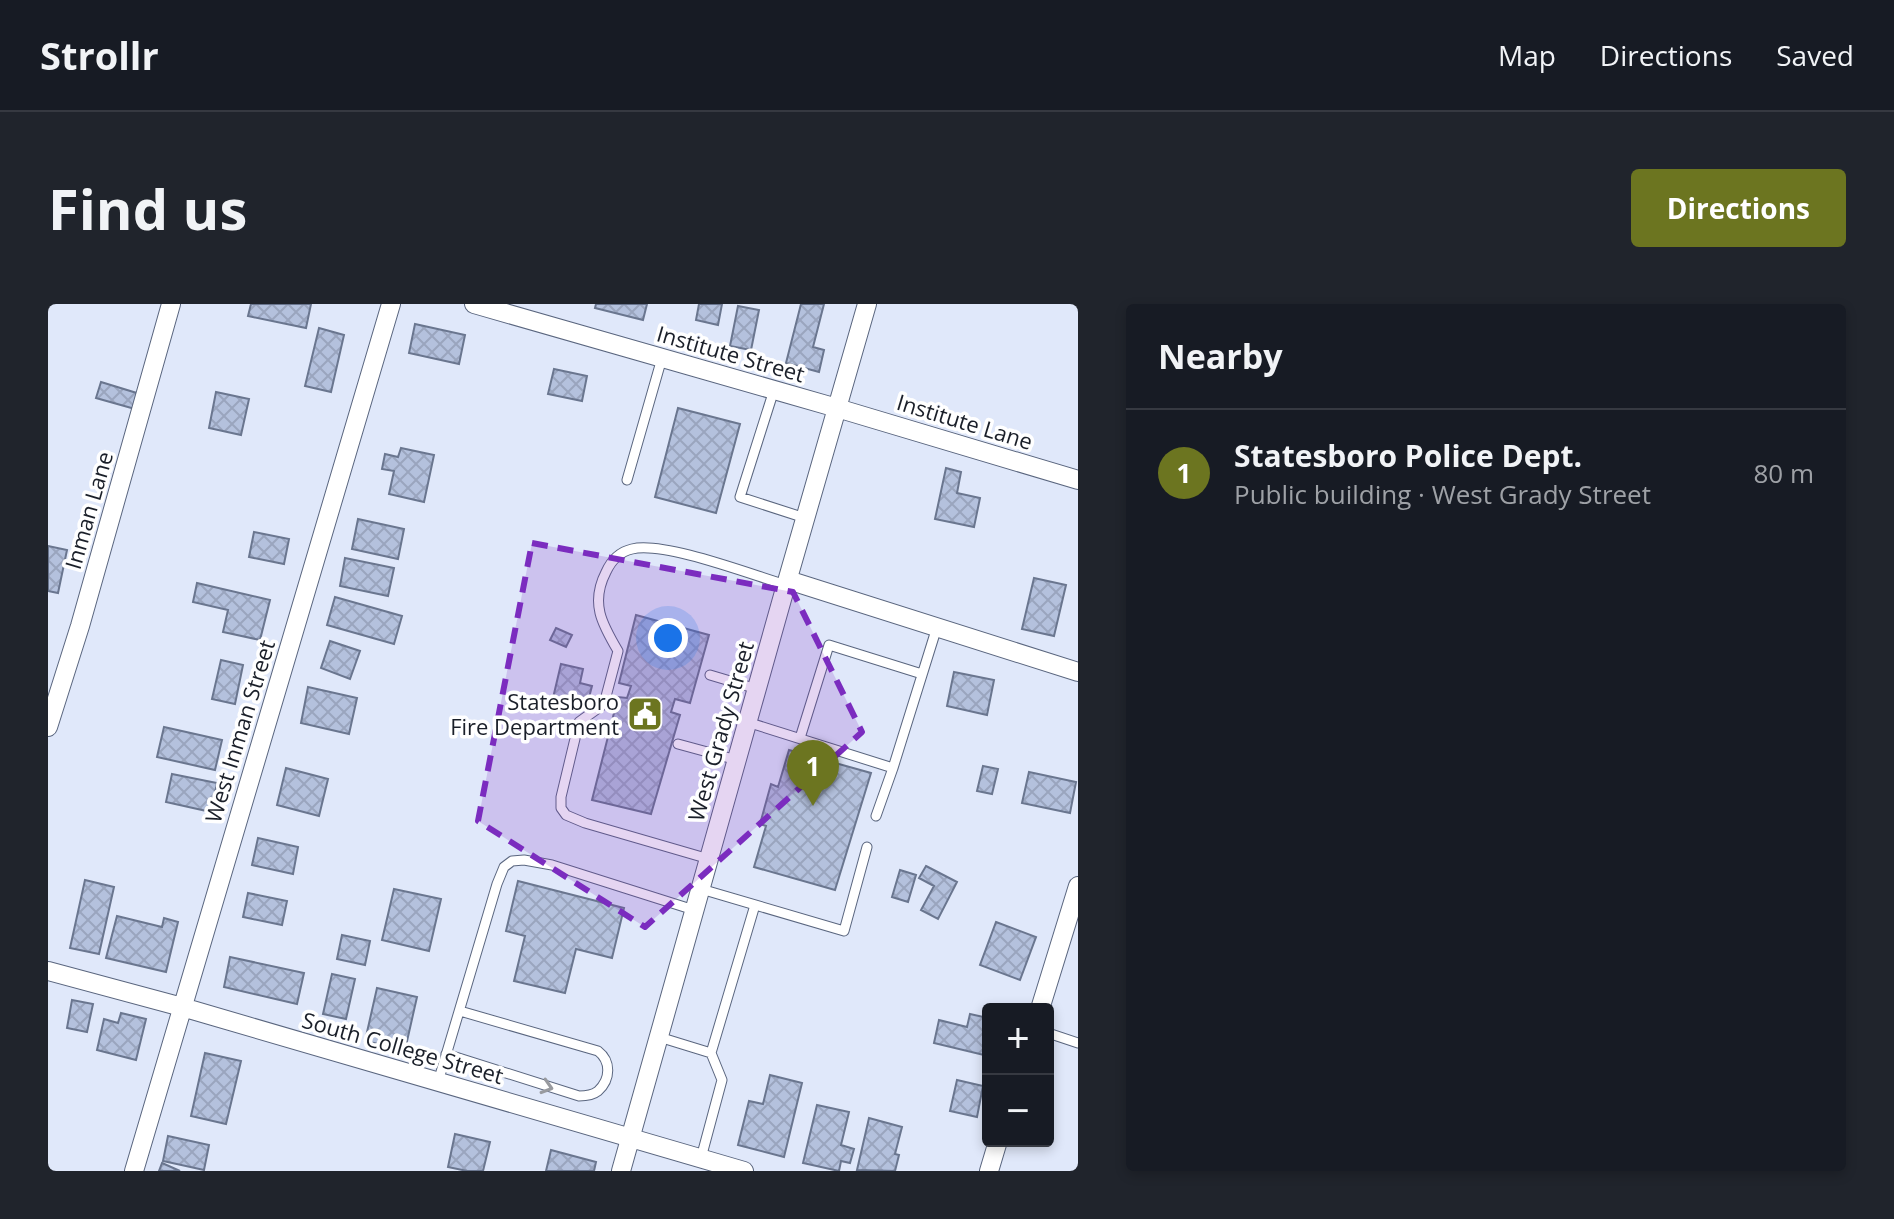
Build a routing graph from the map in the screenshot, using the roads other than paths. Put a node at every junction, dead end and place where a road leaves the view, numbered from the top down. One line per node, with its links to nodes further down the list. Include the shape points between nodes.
1 (171, 304): 18 (street, Inman Lane)
2 (391, 304): 32 (street, West Inman Street)
3 (474, 304): 5 (street, Institute Street)
4 (867, 304): 7 (street, West Grady Street)
5 (662, 358): 6 (street, Institute Street); 8 (lane)
6 (774, 390): 7 (street, Institute Street); 10 (lane, via 740,497)
7 (837, 408): 9 (street, Institute Lane); 10 (street, West Grady Street)
8 (627, 480)
9 (1078, 480)
10 (805, 518): 11 (street, West Grady Street)
11 (787, 583): 12 (street); 16 (street, West Grady Street); 25 (lane, via 652,547 631,549 612,559 600,582 602,624 618,651 604,704 579,722 561,808 585,823)
12 (937, 627): 13 (street); 14 (lane)
13 (1078, 672)
14 (922, 674): 19 (lane, via 829,645); 22 (lane)
15 (710, 675): 16 (lane)
16 (757, 689): 17 (street, West Grady Street)
17 (747, 722): 19 (lane); 21 (street, West Grady Street)
18 (48, 727)
19 (800, 738): 22 (lane)
20 (678, 744): 21 (lane)
21 (737, 760): 25 (street, West Grady Street)
22 (893, 768): 23 (lane)
23 (876, 816)
24 (867, 847): 28 (lane, via 844,931)
25 (709, 859): 27 (street, West Grady Street)
26 (1078, 886): 31 (street)
27 (700, 889): 28 (lane); 29 (street, West Grady Street)
28 (755, 905): 37 (lane)
29 (694, 910): 33 (lane, via 552,865 512,861 497,884); 35 (street, West Grady Street)
30 (48, 971): 32 (street, South College Street)
31 (1042, 1003)
32 (182, 1007): 39 (street, South College Street); 43 (street, West Inman Street)
33 (460, 1011): 38 (lane); 38 (lane, one-way to 33, via 579,1096 600,1090 606,1076 606,1057 598,1051)
34 (1054, 1035): 36 (lane)
35 (659, 1037): 37 (lane); 40 (street, West Grady Street)
36 (1078, 1043)
37 (711, 1053): 42 (lane, via 722,1080)
38 (446, 1054): 39 (lane)
39 (438, 1082): 40 (street, South College Street)
40 (630, 1139): 42 (street, South College Street); 44 (street, West Grady Street)
41 (996, 1147): 46 (street)
42 (701, 1159): 45 (street, South College Street)
43 (134, 1171)
44 (621, 1171)
45 (744, 1171)
46 (989, 1171)

